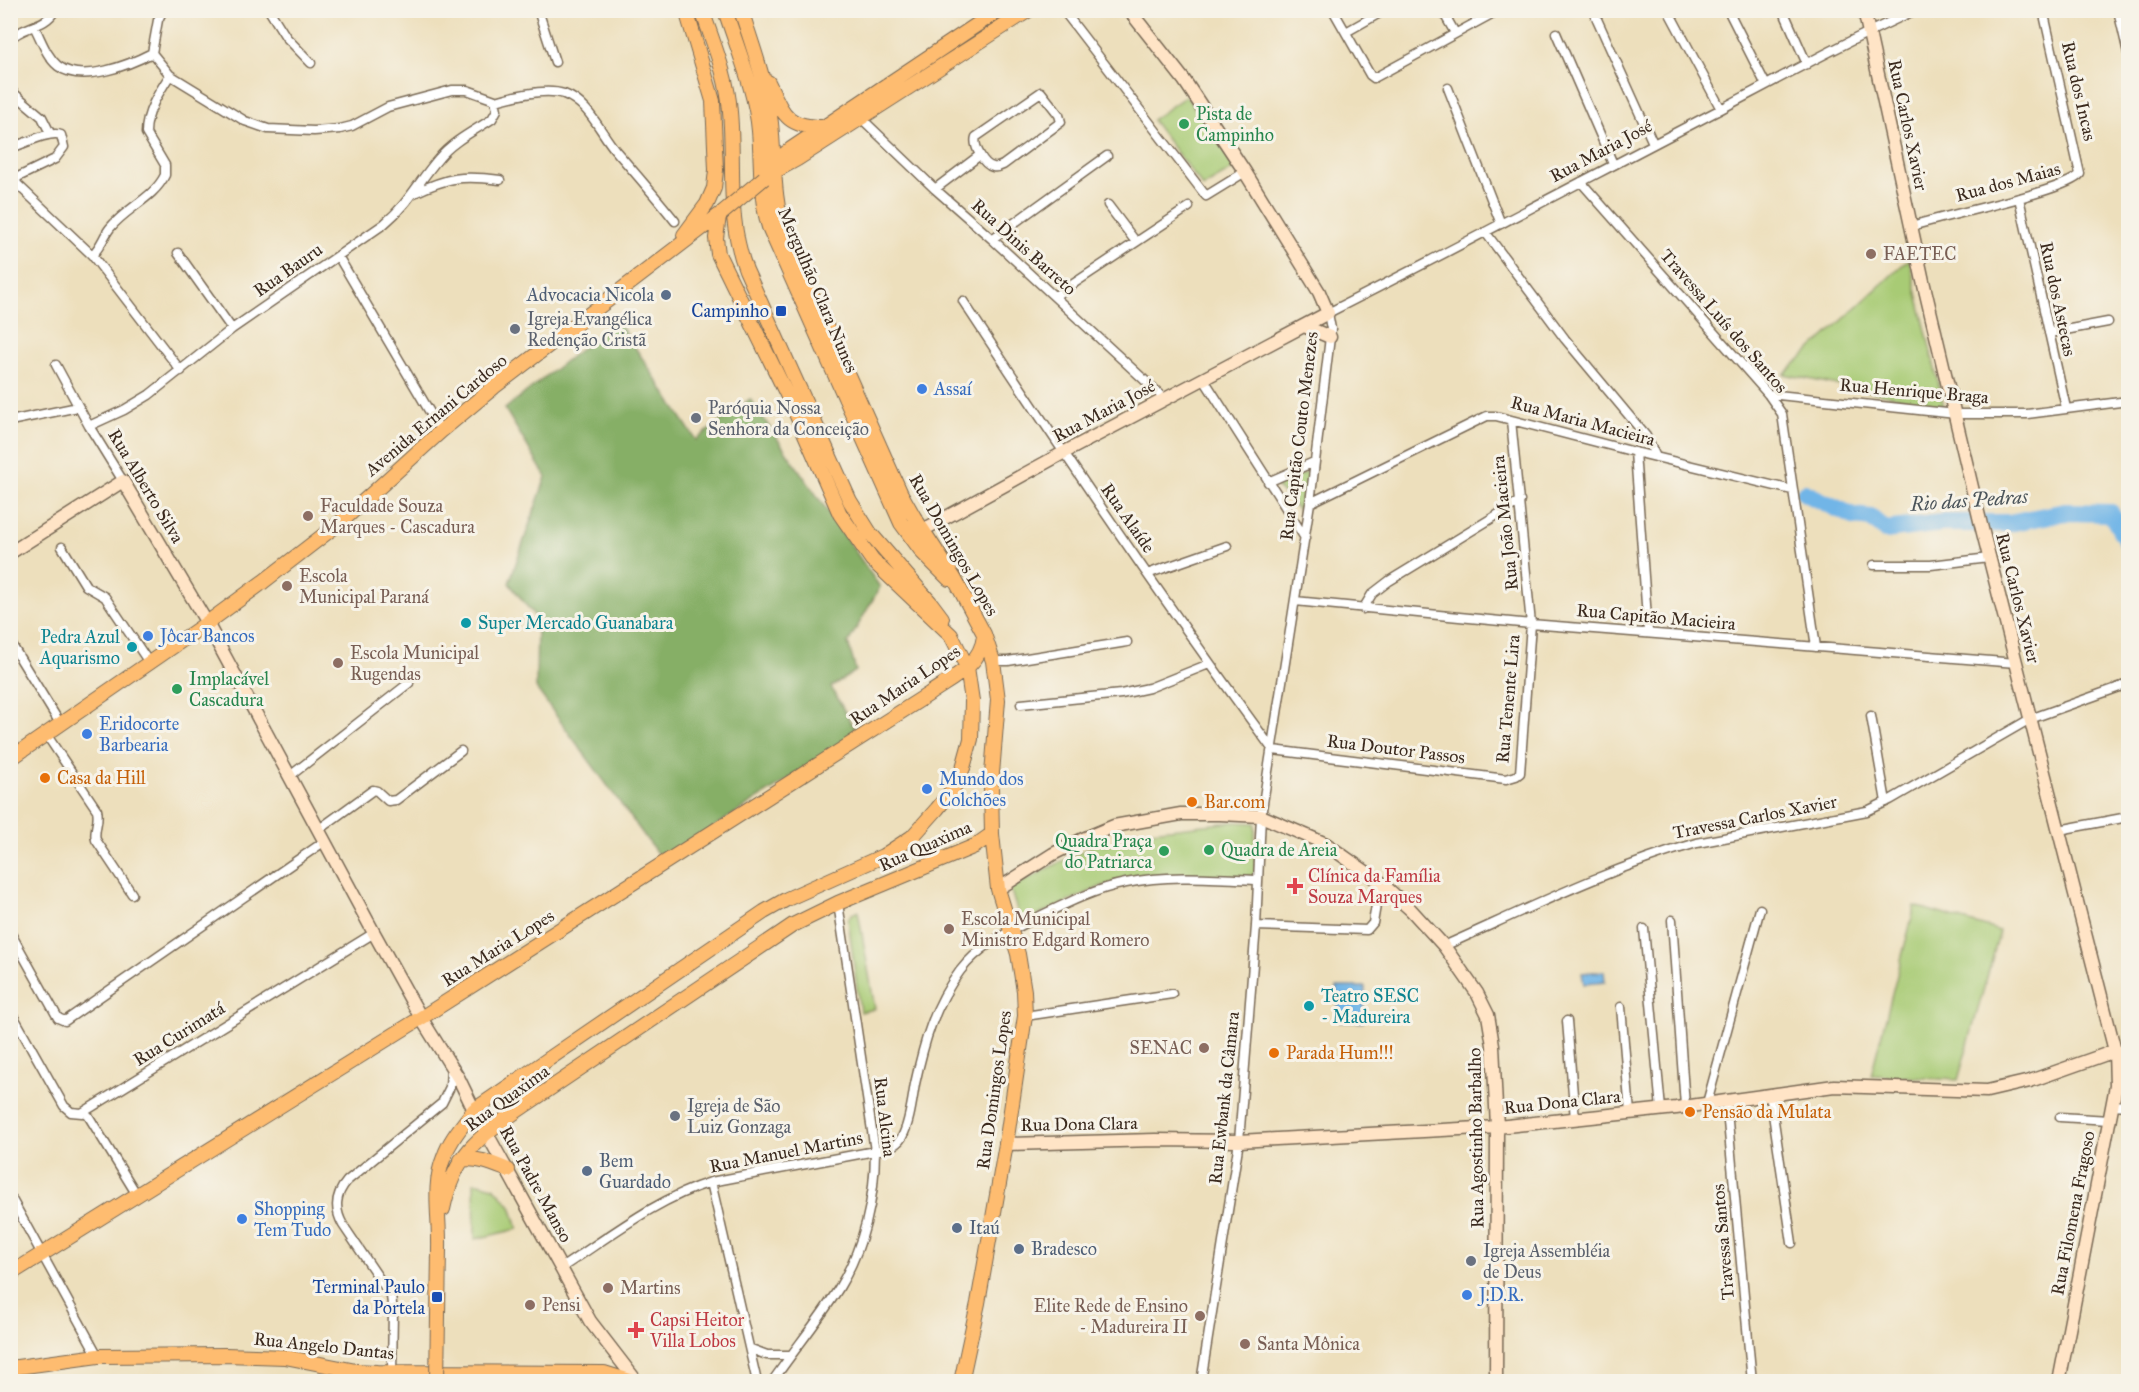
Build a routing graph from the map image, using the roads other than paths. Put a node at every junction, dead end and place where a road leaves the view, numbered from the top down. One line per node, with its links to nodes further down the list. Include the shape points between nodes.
1 (55, 10): 25 (street, via 48,21)
2 (164, 10): 31 (street, via 158,20)
3 (269, 10): 35 (street, via 286,37)
4 (538, 10): 34 (street)
5 (686, 10): 68 (main road, via 713,101 716,170 714,188 706,204)
6 (702, 10): 117 (main road, via 730,110 734,226 740,255 833,467 856,510 883,549 936,609)
7 (725, 10): 110 (main road, Mergulhão Clara Nunes, via 758,122 761,192 769,227 902,523 935,566)
8 (741, 10): 33 (main road)
9 (999, 10): 44 (main road)
10 (1029, 10): 43 (main road)
11 (1063, 10): 51 (street, via 1206,196)
12 (1129, 10): 51 (street, Rua Capitão Couto Menezes, via 1184,80)
13 (1333, 10): 26 (street)
14 (1385, 10): 26 (street)
15 (1442, 10): 28 (street)
16 (1499, 10): 28 (street)
17 (1668, 10): 42 (street)
18 (1728, 10): 38 (street)
19 (1783, 10): 36 (street)
20 (1864, 10): 27 (street, Rua Carlos Xavier)
21 (1916, 10): 27 (street, Rua Maria José)
22 (2043, 10): 53 (street, Rua dos Incas, via 2080,169)
23 (2118, 10): 32 (street)
24 (1596, 17): 46 (street)
25 (34, 26): 30 (street); 31 (street, via 50,57 69,71 107,70)
26 (1346, 32): 28 (street, via 1376,78)
27 (1869, 32): 36 (street, Rua Maria José); 64 (street, Rua Carlos Xavier)
28 (1455, 33)
29 (1556, 33): 50 (street)
30 (10, 39)
31 (152, 53): 37 (street)
32 (2128, 53)
33 (757, 58): 44 (main road, via 786,115 797,124); 52 (main road, Rua Domingos Lopes, via 771,122)
34 (555, 62)
35 (311, 63)
36 (1807, 64): 38 (street, Rua Maria José)
37 (170, 75): 41 (street, via 245,121 268,129 340,129 388,107 452,90 467,90); 70 (street, via 155,100 146,130 165,165 165,175 111,226)
38 (1766, 85): 42 (street, Rua Maria José)
39 (1448, 88): 63 (street)
40 (10, 90): 45 (street, via 42,117)
41 (496, 101): 57 (street, via 495,117 447,150); 62 (street, via 541,93 561,93 574,99 588,111)
42 (1720, 109): 46 (street, Rua Maria José)
43 (861, 118): 52 (main road); 56 (street, Rua Dinis Barreto)
44 (823, 127): 52 (main road, via 782,156)
45 (50, 133): 47 (street); 70 (street, via 62,135 63,150 55,159 16,180)
46 (1653, 143): 50 (street, Rua Maria José)
47 (10, 148)
48 (980, 155): 48 (street, via 974,144 976,137 1038,93 1045,95 1061,117 1058,126 999,167 990,166); 56 (street)
49 (1107, 156): 66 (street)
50 (1613, 164): 55 (street, Rua Maria José)
51 (1245, 172): 74 (street, Rua Capitão Couto Menezes)
52 (769, 174): 61 (main road, Avenida Ernani Cardoso, bridge); 102 (main road, Rua Domingos Lopes, via 785,234 901,494)
53 (2077, 178): 58 (street, Rua dos Maias)
54 (501, 180): 57 (street, via 457,178)
55 (1581, 182): 63 (street, Rua Maria José); 83 (street, Travessa Luís dos Santos)
56 (935, 189): 66 (street, Rua Dinis Barreto)
57 (414, 194): 71 (street, via 400,210)
58 (2019, 198): 64 (street, Rua dos Maias); 78 (street, Rua dos Astecas)
59 (1108, 205): 67 (street)
60 (1189, 207): 67 (street)
61 (721, 215): 68 (main road, Avenida Ernani Cardoso); 117 (main road, via 716,238 718,254 840,514 872,560)
62 (675, 221)
63 (1502, 224): 65 (street, Rua Maria José)
64 (1911, 226): 88 (street, Rua Carlos Xavier)
65 (1486, 233): 74 (street, Rua Maria José); 95 (street, via 1565,339 1646,436)
66 (992, 239): 72 (street, Rua Dinis Barreto)
67 (1137, 242): 72 (street)
68 (672, 251): 92 (main road, Avenida Ernani Cardoso)
69 (178, 253): 77 (street)
70 (92, 255): 81 (street)
71 (338, 256): 77 (street, Rua Bauru); 92 (street, Rua Bauru)
72 (1055, 296): 84 (street, Rua Dinis Barreto)
73 (963, 301): 94 (street, Rua Alaíde)
74 (1329, 313): 76 (street, Rua Maria José); 79 (street, Rua Capitão Couto Menezes)
75 (2108, 322): 78 (street)
76 (1304, 326): 79 (street); 82 (street, Rua Maria José)
77 (232, 329): 81 (street, Rua Bauru)
78 (2049, 333): 87 (street, Rua dos Astecas)
79 (1330, 338): 96 (street, Rua Capitão Couto Menezes)
80 (56, 365): 86 (street, Rua Alberto Silva)
81 (181, 371): 91 (street, Rua Bauru, via 137,403)
82 (1203, 378): 84 (street, Rua Maria José); 98 (street)
83 (1768, 394): 88 (street, Rua Henrique Braga); 99 (street, Travessa Luís dos Santos, via 1785,425)
84 (1165, 399): 94 (street, Rua Maria José)
85 (2128, 401): 87 (street, Rua Henrique Braga)
86 (78, 407): 90 (street); 91 (street, Rua Alberto Silva)
87 (2066, 408): 88 (street, Rua Henrique Braga, via 2027,414)
88 (1956, 414): 107 (street, Rua Carlos Xavier)
89 (1511, 420): 93 (street, Rua Maria Macieira); 100 (street, Rua João Macieira); 101 (street, Rua Maria Macieira, via 1496,416 1479,418)
90 (10, 421)
91 (89, 426): 97 (street, Rua Alberto Silva)
92 (441, 431): 113 (main road, Avenida Ernani Cardoso, via 342,520)
93 (1635, 452): 95 (street, Rua Maria Macieira); 115 (street)
94 (1063, 453): 102 (street, Rua Maria José); 109 (street, Rua Alaíde)
95 (1656, 457): 99 (street, Rua Maria Macieira)
96 (1314, 462): 98 (street); 101 (street, Rua Capitão Couto Menezes)
97 (123, 481): 106 (street); 113 (street, Rua Alberto Silva)
98 (1268, 482): 103 (street)
99 (1792, 490): 120 (street, Travessa Luís dos Santos)
100 (1520, 501): 112 (street, via 1389,580 1372,594); 114 (street, Rua João Macieira)
101 (1310, 503): 103 (street, Rua Capitão Couto Menezes)
102 (923, 530): 110 (main road, Rua Domingos Lopes)
103 (1305, 538): 111 (street, Rua Capitão Couto Menezes)
104 (1227, 546): 109 (street)
105 (62, 547): 123 (street, via 86,586 105,597)
106 (10, 553)
107 (1989, 558): 108 (street, via 1923,566); 122 (street, Rua Carlos Xavier)
108 (1874, 565)
109 (1147, 574): 124 (street, Rua Alaíde)
110 (959, 589): 116 (main road, Rua Domingos Lopes)
111 (1295, 601): 112 (street, Rua Capitão Macieira); 133 (street, Rua Capitão Couto Menezes)
112 (1363, 609): 114 (street, Rua Capitão Macieira)
113 (207, 623): 123 (main road, Avenida Ernani Cardoso); 136 (street, Rua Padre Manso)
114 (1531, 624): 115 (street, Rua Capitão Macieira); 137 (street, Rua Tenente Lira, via 1521,768)
115 (1648, 632): 120 (street, Rua Capitão Macieira)
116 (984, 634): 121 (main road, Rua Domingos Lopes); 125 (main road, Rua Maria Lopes, via 980,651)
117 (951, 635): 125 (main road)
118 (10, 642): 131 (street)
119 (1127, 642): 121 (street)
120 (1816, 647): 122 (street, Rua Capitão Macieira)
121 (993, 661): 142 (main road, Rua Domingos Lopes, via 998,700 991,786)
122 (2016, 663): 130 (street, Rua Carlos Xavier)
123 (150, 664): 131 (main road, Avenida Ernani Cardoso)
124 (1209, 664): 128 (street, via 1149,688 1121,694); 133 (street, Rua Alaíde)
125 (968, 667): 161 (main road, Rua Maria Lopes); 165 (main road, Rua Quaxima, via 971,739 963,768 946,797 912,837 860,868 764,912)
126 (409, 683): 136 (street)
127 (2128, 684): 130 (street, Travessa Carlos Xavier)
128 (1021, 704)
129 (1871, 716): 138 (street)
130 (2030, 719): 138 (street, Travessa Carlos Xavier); 141 (street, Rua Carlos Xavier)
131 (61, 724): 132 (main road, Avenida Ernani Cardoso)
132 (46, 734): 135 (main road, Avenida Ernani Cardoso); 147 (street, via 97,810 96,840)
133 (1273, 750): 137 (street, Rua Doutor Passos, via 1506,779); 139 (street, Rua Capitão Couto Menezes)
134 (461, 751): 143 (street, via 396,800 388,801 373,790)
135 (10, 759)
136 (290, 776): 143 (street, Rua Padre Manso)
137 (1516, 776)
138 (1886, 802): 156 (street, Travessa Carlos Xavier, via 1847,816 1670,851 1574,888)
139 (1261, 816): 144 (street, Rua Ewbank da Câmara); 145 (street, Rua Agostinho Barbalho, via 1326,844); 146 (street, Rua Agostinho Barbalho, via 1181,814 1114,826 1053,854)
140 (2128, 817): 141 (street)
141 (2059, 830): 163 (street, Rua Carlos Xavier)
142 (992, 834): 146 (main road, Rua Domingos Lopes); 148 (main road, Rua Quaxima, via 975,846)
143 (321, 836): 154 (street, via 69,1020 58,1018); 155 (street, Rua Padre Manso)
144 (1258, 880): 151 (street, Rua Ewbank da Câmara); 153 (street, Rua Manuel Martins, via 1199,877 1125,883 1078,899)
145 (1380, 882): 151 (street, via 1367,930); 156 (street, Rua Agostinho Barbalho)
146 (998, 889): 153 (main road, Rua Domingos Lopes)
147 (132, 894)
148 (838, 903): 170 (main road, Rua Quaxima, via 775,936); 184 (street, Rua Alcina)
149 (1760, 909): 168 (street)
150 (1672, 920): 171 (street)
151 (1256, 926): 182 (street, Rua Ewbank da Câmara)
152 (1644, 929): 173 (street)
153 (1010, 931): 160 (main road, Rua Domingos Lopes, via 1021,965); 184 (street, Rua Manuel Martins, via 976,954 945,993 923,1046 902,1137 889,1148)
154 (10, 932)
155 (374, 933): 161 (street, Rua Padre Manso); 175 (street, Rua Curimatá)
156 (1444, 946): 180 (street, Rua Agostinho Barbalho, via 1488,1015)
157 (1172, 994): 160 (street)
158 (1621, 1007): 176 (street)
159 (10, 1010): 175 (street, via 64,1106 76,1114)
160 (1025, 1016): 183 (main road, Rua Domingos Lopes)
161 (421, 1018): 164 (street, Rua Padre Manso); 188 (main road, Rua Maria Lopes)
162 (1567, 1021): 178 (street)
163 (2115, 1051): 166 (street, Rua Dona Clara, via 2030,1081 1987,1091 1847,1086); 169 (street, Rua Filomena Fragoso, via 2117,1070)
164 (450, 1064): 174 (street, Rua Padre Manso); 199 (street, via 450,1087 442,1103 347,1181 337,1202 343,1225 391,1296)
165 (507, 1089): 170 (main road, via 512,1104); 174 (main road, Rua Quaxima)
166 (1770, 1094): 167 (street, Rua Dona Clara); 191 (street)
167 (1726, 1100): 168 (street, Rua Dona Clara); 207 (street, Travessa Santos)
168 (1707, 1103): 171 (street, Rua Dona Clara)
169 (2112, 1105): 172 (street); 179 (street, Rua Filomena Fragoso)
170 (524, 1106): 181 (main road, Rua Quaxima)
171 (1685, 1106): 173 (street, Rua Dona Clara)
172 (2128, 1106)
173 (1661, 1109): 176 (street, Rua Dona Clara)
174 (474, 1110): 181 (street, Rua Padre Manso); 190 (main road, Rua Quaxima, via 448,1146 441,1163 437,1187)
175 (86, 1112): 188 (street)
176 (1630, 1113): 178 (street, Rua Dona Clara)
177 (2060, 1117): 179 (street)
178 (1575, 1119): 180 (street, Rua Dona Clara)
179 (2109, 1120): 208 (street, Rua Filomena Fragoso)
180 (1497, 1127): 182 (street, Rua Dona Clara); 206 (street, Rua Agostinho Barbalho)
181 (486, 1132): 185 (main road, Rua Quaxima); 186 (street, Rua Padre Manso)
182 (1239, 1141): 183 (street, Rua Dona Clara); 205 (street, Rua Ewbank da Câmara)
183 (1006, 1144): 204 (main road, Rua Domingos Lopes)
184 (875, 1151): 187 (street, Rua Manuel Martins); 196 (street, Rua Alcina, via 866,1226 851,1263 840,1287)
185 (461, 1160): 186 (main road, via 484,1161); 190 (main road, Rua Quaxima, via 450,1180)
186 (508, 1170): 193 (street, Rua Padre Manso)
187 (711, 1182): 193 (street, Rua Manuel Martins, via 672,1198); 195 (street)
188 (137, 1195): 192 (main road, Rua Maria Lopes)
189 (10, 1196): 192 (street)
190 (440, 1226): 200 (main road, bridge)
191 (1792, 1243)
192 (42, 1254): 194 (main road, Rua Maria Lopes); 197 (street)
193 (561, 1268): 201 (street, Rua Padre Manso, via 590,1321)
194 (10, 1274)
195 (751, 1349): 196 (street, via 767,1355); 202 (street)
196 (791, 1355): 203 (street, Rua Alcina)
197 (98, 1356): 198 (main road, Rua Angelo Dantas); 199 (main road, Rua Angelo Dantas, via 270,1356 356,1371)
198 (10, 1368)
199 (392, 1372): 201 (main road, Rua Angelo Dantas, via 604,1372)
200 (436, 1382)
201 (635, 1382)
202 (757, 1382)
203 (772, 1382)
204 (961, 1382)
205 (1201, 1382)
206 (1496, 1382)
207 (1752, 1382)
208 (2059, 1382)

